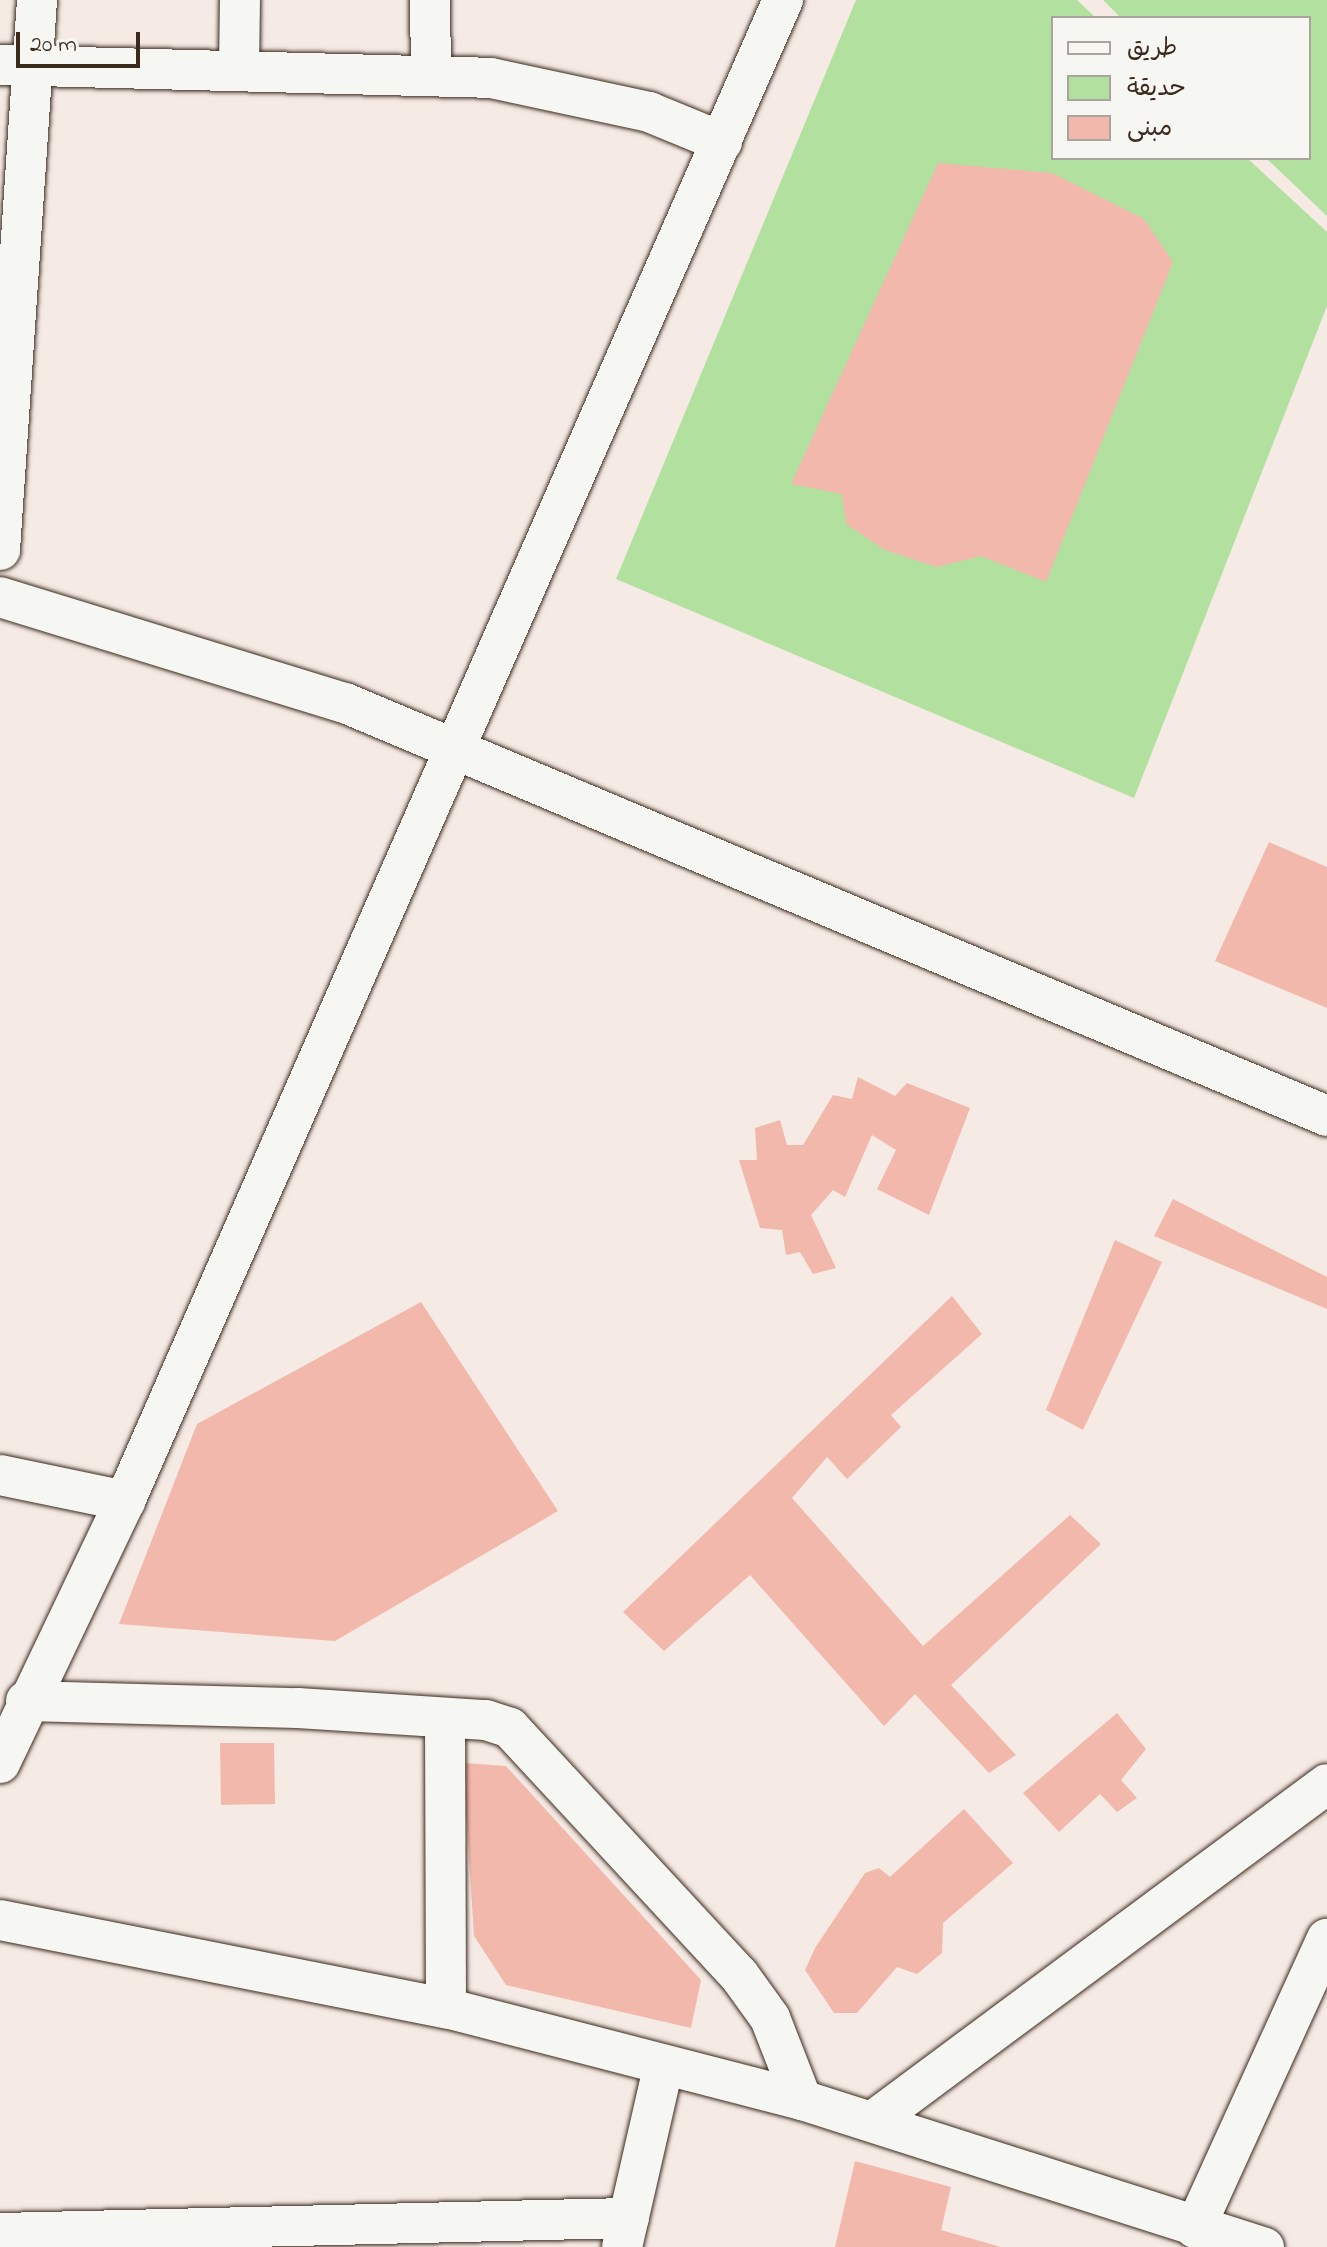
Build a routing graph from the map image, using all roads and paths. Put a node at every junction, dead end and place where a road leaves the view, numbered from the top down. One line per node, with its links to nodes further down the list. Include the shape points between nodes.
1 (37, 0): 5 (street)
2 (240, 0): 6 (street)
3 (430, 0): 7 (street)
4 (783, 0): 8 (street)
5 (18, 65): 6 (street); 9 (street)
6 (239, 69): 7 (street)
7 (431, 76): 8 (street, via 562,89)
8 (722, 142): 11 (street)
9 (0, 550)
10 (0, 597): 11 (street, via 215,657)
11 (453, 750): 12 (street); 14 (street)
12 (1327, 1116)
13 (0, 1475): 14 (street)
14 (125, 1501): 15 (street)
15 (26, 1701): 16 (street); 17 (street)
16 (445, 1718): 21 (street); 23 (street, via 486,1720 533,1745 739,1975 770,2018)
17 (0, 1763)
18 (1327, 1784): 24 (street)
19 (0, 1920): 21 (street)
20 (1327, 1939): 25 (street)
21 (446, 2008): 22 (street)
22 (663, 2068): 23 (street); 27 (street)
23 (802, 2100): 24 (street)
24 (873, 2121): 25 (street)
25 (1195, 2228): 28 (street)
26 (0, 2233): 27 (street)
27 (626, 2233)
28 (1264, 2247)

